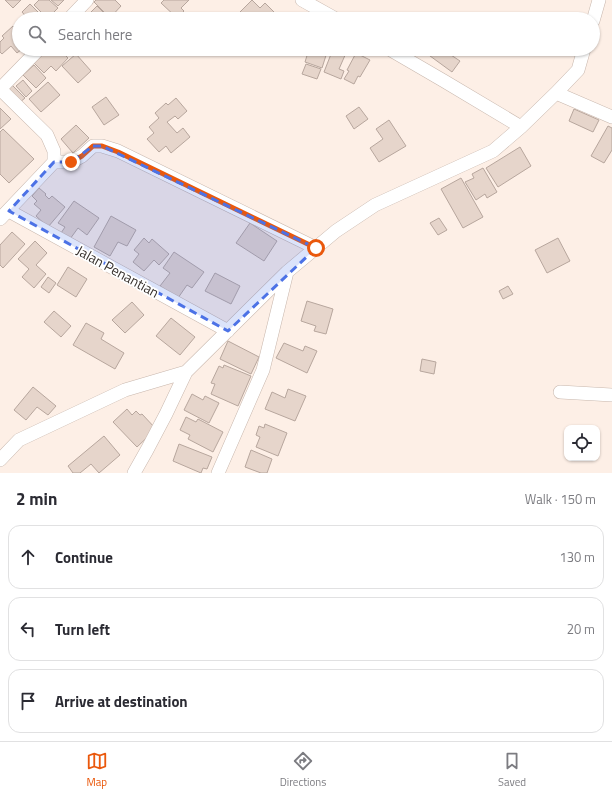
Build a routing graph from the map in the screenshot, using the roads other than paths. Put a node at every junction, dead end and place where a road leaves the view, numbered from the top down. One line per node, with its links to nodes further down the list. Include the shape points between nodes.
1 (87, 0): 4 (street)
2 (302, 0): 5 (street)
3 (599, 0): 6 (street)
4 (75, 12)
5 (323, 12)
6 (595, 12)
7 (32, 56): 10 (street)
8 (401, 56): 13 (street)
9 (582, 56): 11 (street, via 578,70)
10 (0, 89): 14 (street, via 47,134 54,151)
11 (556, 93): 12 (street); 13 (street)
12 (612, 117)
13 (521, 127): 16 (street, via 493,151 375,205)
14 (54, 162): 15 (street); 16 (street, via 71,162 93,146 102,146 124,154)
15 (4, 215): 18 (street, Jalan Penantian)
16 (316, 248): 17 (street)
17 (287, 272): 18 (street); 24 (street, via 263,370)
18 (228, 331): 19 (street)
19 (186, 372): 22 (street, via 124,390 19,440); 23 (street)
20 (560, 392): 21 (street)
21 (612, 395)
22 (0, 460)
23 (134, 473)
24 (218, 473)

